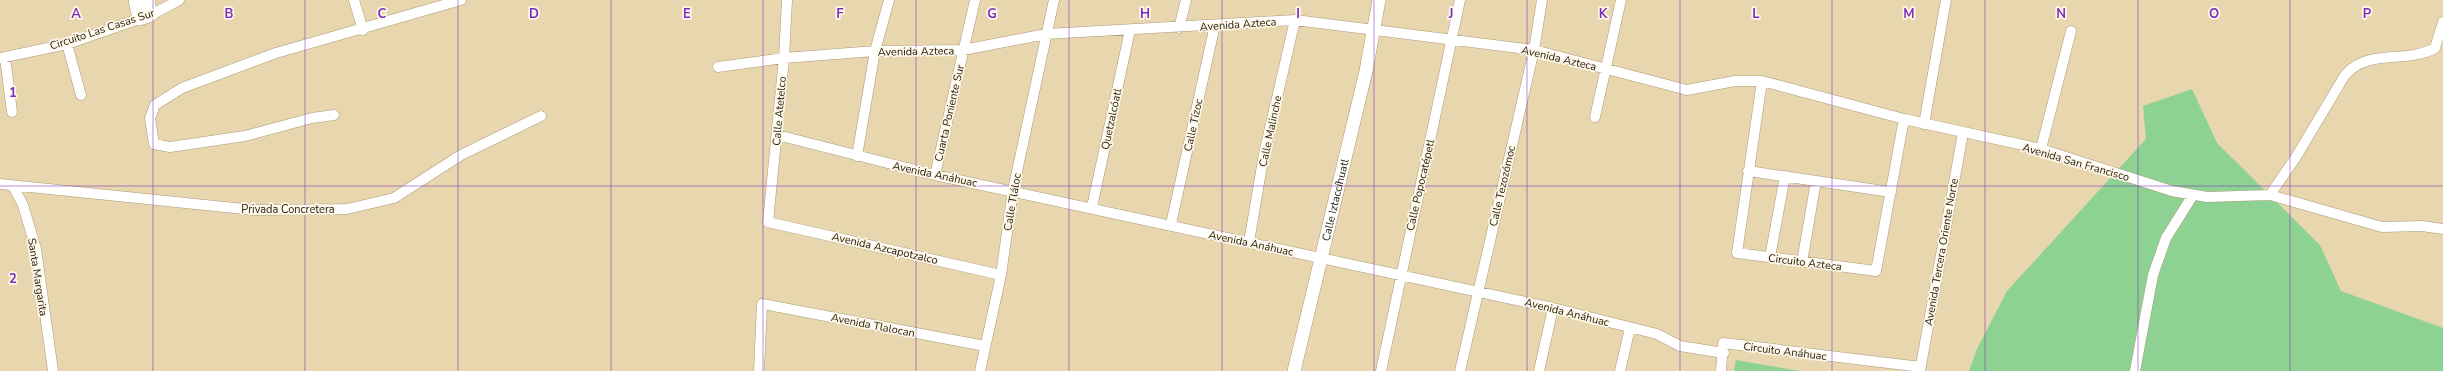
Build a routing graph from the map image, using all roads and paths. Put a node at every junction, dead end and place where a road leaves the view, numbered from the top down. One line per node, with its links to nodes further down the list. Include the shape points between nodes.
1 (135, 0): 16 (street)
2 (148, 0): 16 (street)
3 (179, 0): 16 (street, Circuito Las Casas Sur)
4 (354, 0): 22 (street)
5 (461, 0): 22 (street)
6 (787, 0): 32 (street, Calle Atetelco)
7 (890, 0): 30 (street)
8 (975, 0): 28 (street, Cuarta Poniente Sur)
9 (1054, 0): 25 (street, Calle Tláloc)
10 (1186, 0): 20 (street)
11 (1379, 0): 21 (street, Calle Iztaccíhuatl)
12 (1460, 0): 26 (street, Calle Popocatépetl)
13 (1542, 0): 29 (street, Calle Tezozómoc)
14 (1621, 0): 34 (street)
15 (1946, 0): 43 (street)
16 (145, 17): 27 (street, Circuito Las Casas Sur)
17 (1295, 20): 19 (street, Avenida Azteca); 21 (street, Avenida Azteca); 62 (street, Calle Malinche, via 1264,154)
18 (2443, 22): 57 (street, via 2435,48 2423,54 2366,59 2352,66)
19 (1215, 25): 20 (street, Avenida Azteca); 60 (street, Calle Tízoc)
20 (1179, 28): 23 (street, Avenida Azteca)
21 (1374, 28): 26 (street, Avenida Azteca); 63 (street, Calle Iztaccíhuatl)
22 (363, 30): 39 (street, via 276,53 182,88 155,105 150,118 154,144 170,147 245,136 312,118)
23 (1130, 30): 25 (street, Avenida Azteca); 58 (street, Quetzalcóatl)
24 (2071, 31): 46 (street)
25 (1046, 34): 28 (street, Avenida Azteca); 54 (street, Calle Tláloc)
26 (1453, 41): 29 (street, Avenida Azteca); 67 (street, Calle Popocatépetl)
27 (67, 44): 31 (street, Circuito Las Casas Sur); 37 (street)
28 (963, 50): 30 (street, Avenida Azteca); 49 (street, Cuarta Poniente Sur)
29 (1534, 50): 34 (street, Avenida Azteca); 68 (street, Calle Tezozómoc)
30 (875, 51): 32 (street, Avenida Azteca); 47 (street)
31 (3, 57): 38 (street)
32 (784, 58): 33 (street, Avenida Azteca); 45 (street, Calle Atetelco)
33 (718, 67)
34 (1605, 68): 36 (street, Avenida Azteca); 41 (street)
35 (1762, 81): 36 (street, Avenida San Francisco, via 1735,81); 42 (street, Avenida San Francisco); 48 (street, Circuito Azteca)
36 (1687, 90)
37 (81, 95)
38 (12, 112)
39 (334, 115)
40 (541, 116): 53 (street, Privada Concretera, via 462,155 394,198 347,209 254,210)
41 (1595, 117)
42 (1904, 119): 43 (street, Avenida San Francisco); 55 (street, Circuito Azteca)
43 (1924, 124): 44 (street, Avenida San Francisco)
44 (1963, 133): 46 (street, Avenida San Francisco); 74 (street, Avenida Tercera Oriente Norte)
45 (777, 135): 47 (street, Avenida Anáhuac); 59 (street, Calle Atetelco)
46 (2041, 149): 56 (street, Avenida San Francisco, via 2172,191)
47 (857, 156): 49 (street, Avenida Anáhuac)
48 (1748, 171): 50 (street); 64 (street, Circuito Azteca, via 1737,253)
49 (934, 175): 54 (street, Avenida Anáhuac)
50 (1786, 176): 51 (street); 64 (street)
51 (1816, 181): 55 (street); 65 (street)
52 (0, 184): 53 (street, Privada Concretera)
53 (13, 186): 75 (street, Santa Margarita, via 23,205 36,249)
54 (1013, 190): 58 (street, Avenida Anáhuac); 66 (street, Calle Tláloc)
55 (1891, 192): 65 (street, Circuito Azteca, via 1876,271)
56 (2193, 195): 57 (street, Avenida San Francisco); 84 (street, via 2166,238 2153,275)
57 (2270, 195): 61 (street, Avenida San Francisco, via 2382,227)
58 (1092, 207): 60 (street, Avenida Anáhuac)
59 (768, 222): 66 (street, Avenida Azcapotzalco)
60 (1171, 224): 62 (street, Avenida Anáhuac)
61 (2442, 226)
62 (1249, 242): 63 (street, Avenida Anáhuac)
63 (1322, 258): 67 (street, Avenida Anáhuac); 78 (street, Calle Iztaccíhuatl)
64 (1770, 258): 65 (street, Circuito Azteca)
65 (1802, 262)
66 (1001, 275): 71 (street, Calle Tláloc)
67 (1400, 275): 68 (street, Avenida Anáhuac); 79 (street, Calle Popocatépetl)
68 (1478, 291): 69 (street, Avenida Anáhuac); 80 (street, Calle Tezozómoc)
69 (1553, 308): 70 (street, Avenida Anáhuac); 81 (street)
70 (1630, 328): 72 (street, Avenida Anáhuac, via 1657,334 1680,346); 82 (street)
71 (985, 346): 76 (street, Avenida Tlalocan, via 762,304); 77 (street, Calle Tláloc)
72 (1724, 353): 73 (street, Circuito Anáhuac, via 1723,343); 83 (street)
73 (1864, 366): 74 (street)
74 (1920, 369)
75 (53, 371)
76 (759, 371)
77 (980, 371)
78 (1294, 371)
79 (1381, 371)
80 (1460, 371)
81 (1539, 371)
82 (1620, 371)
83 (1721, 371)
84 (2135, 371)

